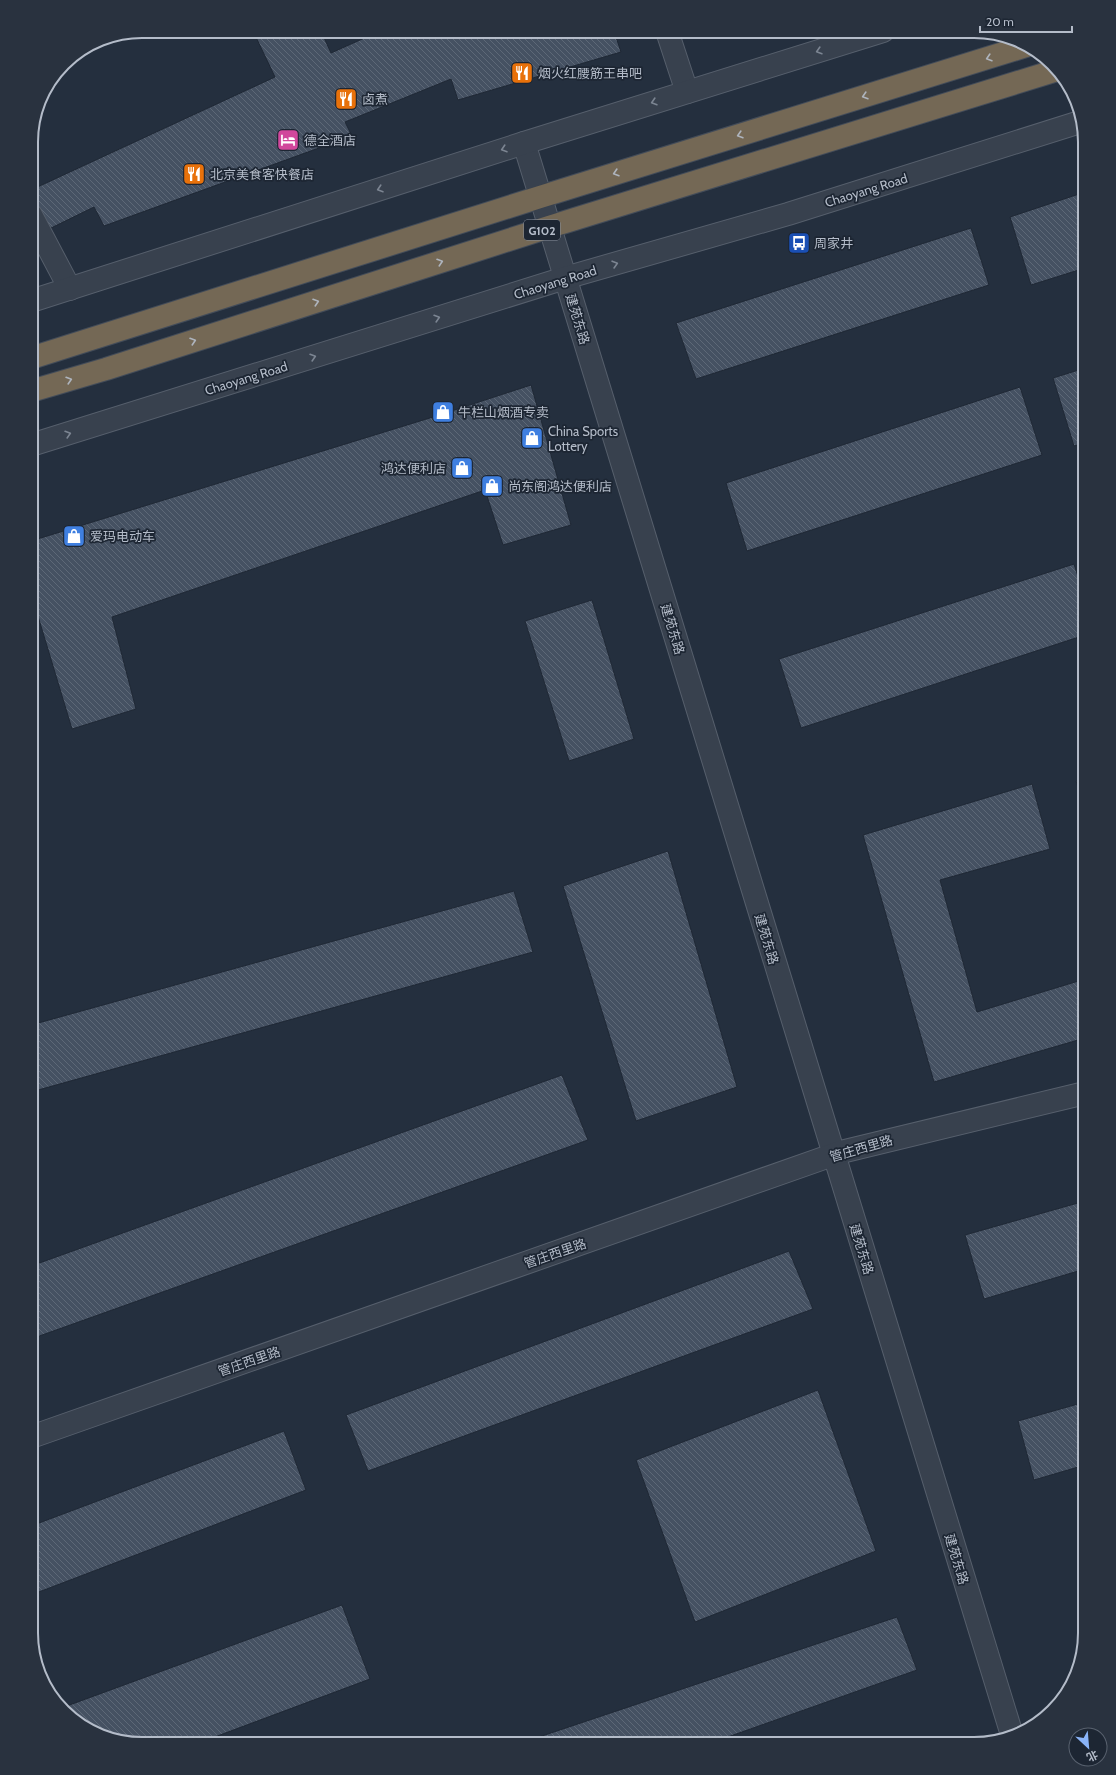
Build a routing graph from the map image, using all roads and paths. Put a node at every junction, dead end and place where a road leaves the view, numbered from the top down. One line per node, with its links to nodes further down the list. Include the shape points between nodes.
1 (669, 38): 5 (street)
2 (861, 38): 5 (street, one-way to 5)
3 (1018, 48): 8 (highway, G102, one-way to 8)
4 (1051, 72): 9 (highway, G102)
5 (687, 92): 7 (street, one-way to 7)
6 (1076, 123): 11 (street, Chaoyang Road, one-way to 6, via 788,214)
7 (524, 143): 8 (street, 建苑东路); 12 (street, one-way to 12)
8 (540, 197): 9 (street, 建苑东路); 14 (highway, G102)
9 (549, 227): 11 (street, 建苑东路); 15 (highway, G102, one-way to 9)
10 (38, 228): 12 (street)
11 (565, 278): 16 (street, Chaoyang Road, one-way to 11); 18 (street, 建苑东路)
12 (70, 289): 13 (street)
13 (38, 299)
14 (38, 356)
15 (38, 389)
16 (38, 443)
17 (1078, 1095): 18 (street, 管庄西里路)
18 (834, 1155): 19 (street, 管庄西里路); 20 (street, 建苑东路)
19 (38, 1435)
20 (1010, 1730)

